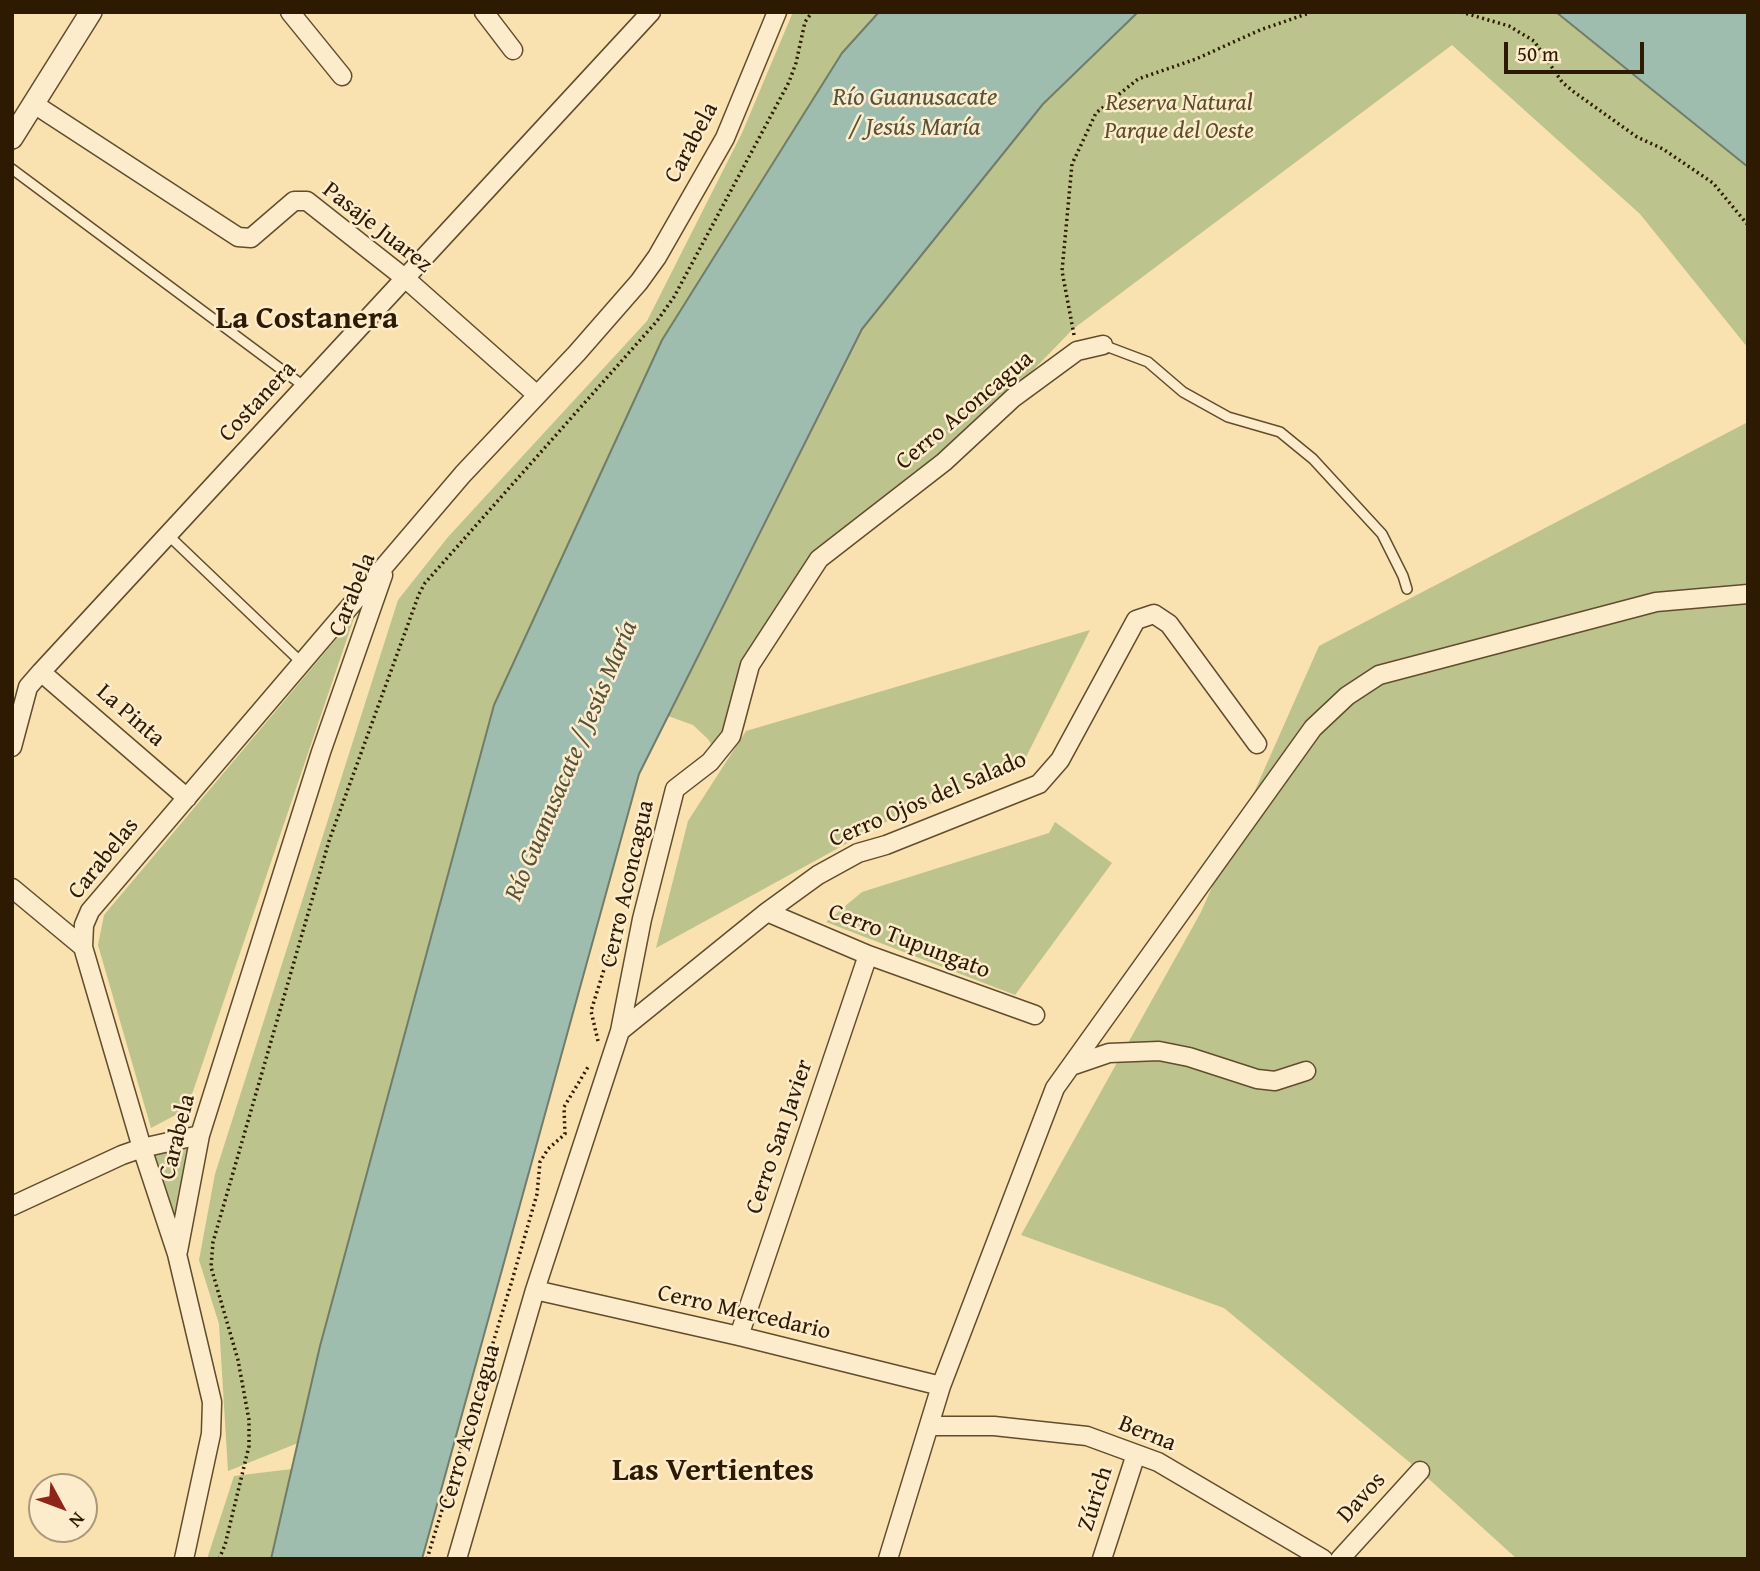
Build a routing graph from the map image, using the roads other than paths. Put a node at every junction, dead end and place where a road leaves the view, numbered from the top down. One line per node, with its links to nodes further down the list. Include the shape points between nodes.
1 (91, 12): 8 (street)
2 (290, 12): 7 (street)
3 (484, 12): 6 (street)
4 (651, 12): 11 (street, Costanera)
5 (777, 12): 14 (street, Carabela, via 725,138 657,257 619,307)
6 (513, 50)
7 (342, 76)
8 (34, 104): 9 (street); 11 (street, Pasaje Juarez, via 238,237 251,238 294,201 307,201)
9 (12, 138)
10 (12, 169): 13 (lane)
11 (406, 279): 13 (street, Costanera); 14 (street, Pasaje Juarez)
12 (1103, 345): 17 (lane, via 1148,362 1183,392 1228,417 1280,432 1313,459 1382,534); 29 (street, Cerro Aconcagua, via 1077,351 1013,398 944,462 819,559 750,664 731,736 710,762 675,789)
13 (305, 387): 15 (street, Costanera)
14 (537, 395): 16 (street, Carabela)
15 (168, 535): 19 (lane); 20 (street, Costanera)
16 (387, 564): 19 (street, Carabelas); 32 (street, Carabela, via 321,751)
17 (1407, 589)
18 (1748, 594): 30 (street, via 1656,602 1379,675 1347,696 1313,728)
19 (302, 663): 23 (street, Carabelas)
20 (41, 672): 22 (street, Costanera, via 28,687); 23 (street, La Pinta)
21 (1257, 744): 25 (street, Cerro Ojos del Salado, via 1169,624 1154,614 1136,620 1060,760 1039,784 858,853)
22 (12, 747)
23 (187, 798): 26 (street, Carabelas, via 90,911)
24 (12, 888): 26 (street)
25 (767, 912): 27 (street, Cerro Tupungato); 29 (street, Cerro Ojos del Salado)
26 (83, 947): 33 (street, Carabelas)
27 (867, 954): 28 (street, Cerro Tupungato); 37 (street, Cerro San Javier)
28 (1035, 1015)
29 (620, 1031): 36 (street, Cerro Aconcagua)
30 (1071, 1066): 31 (street, via 1109,1053 1158,1051 1256,1079 1275,1081); 38 (street, via 1055,1088)
31 (1307, 1071)
32 (200, 1135): 33 (street); 35 (street, Carabela)
33 (142, 1148): 34 (street); 35 (street, Carabelas)
34 (12, 1206)
35 (177, 1254): 42 (street, Carabelas, via 213,1417)
36 (536, 1290): 37 (street, Cerro Mercedario); 43 (street, Cerro Aconcagua)
37 (739, 1336): 38 (street, Cerro Mercedario)
38 (941, 1386): 39 (street)
39 (930, 1426): 40 (street, Berna, via 995,1426 1087,1436); 44 (street)
40 (1136, 1454): 45 (street, Zúrich); 46 (street, Berna, via 1158,1462)
41 (1420, 1471): 47 (street, Davos)
42 (184, 1559)
43 (457, 1559)
44 (888, 1559)
45 (1102, 1559)
46 (1323, 1559)
47 (1340, 1559)

